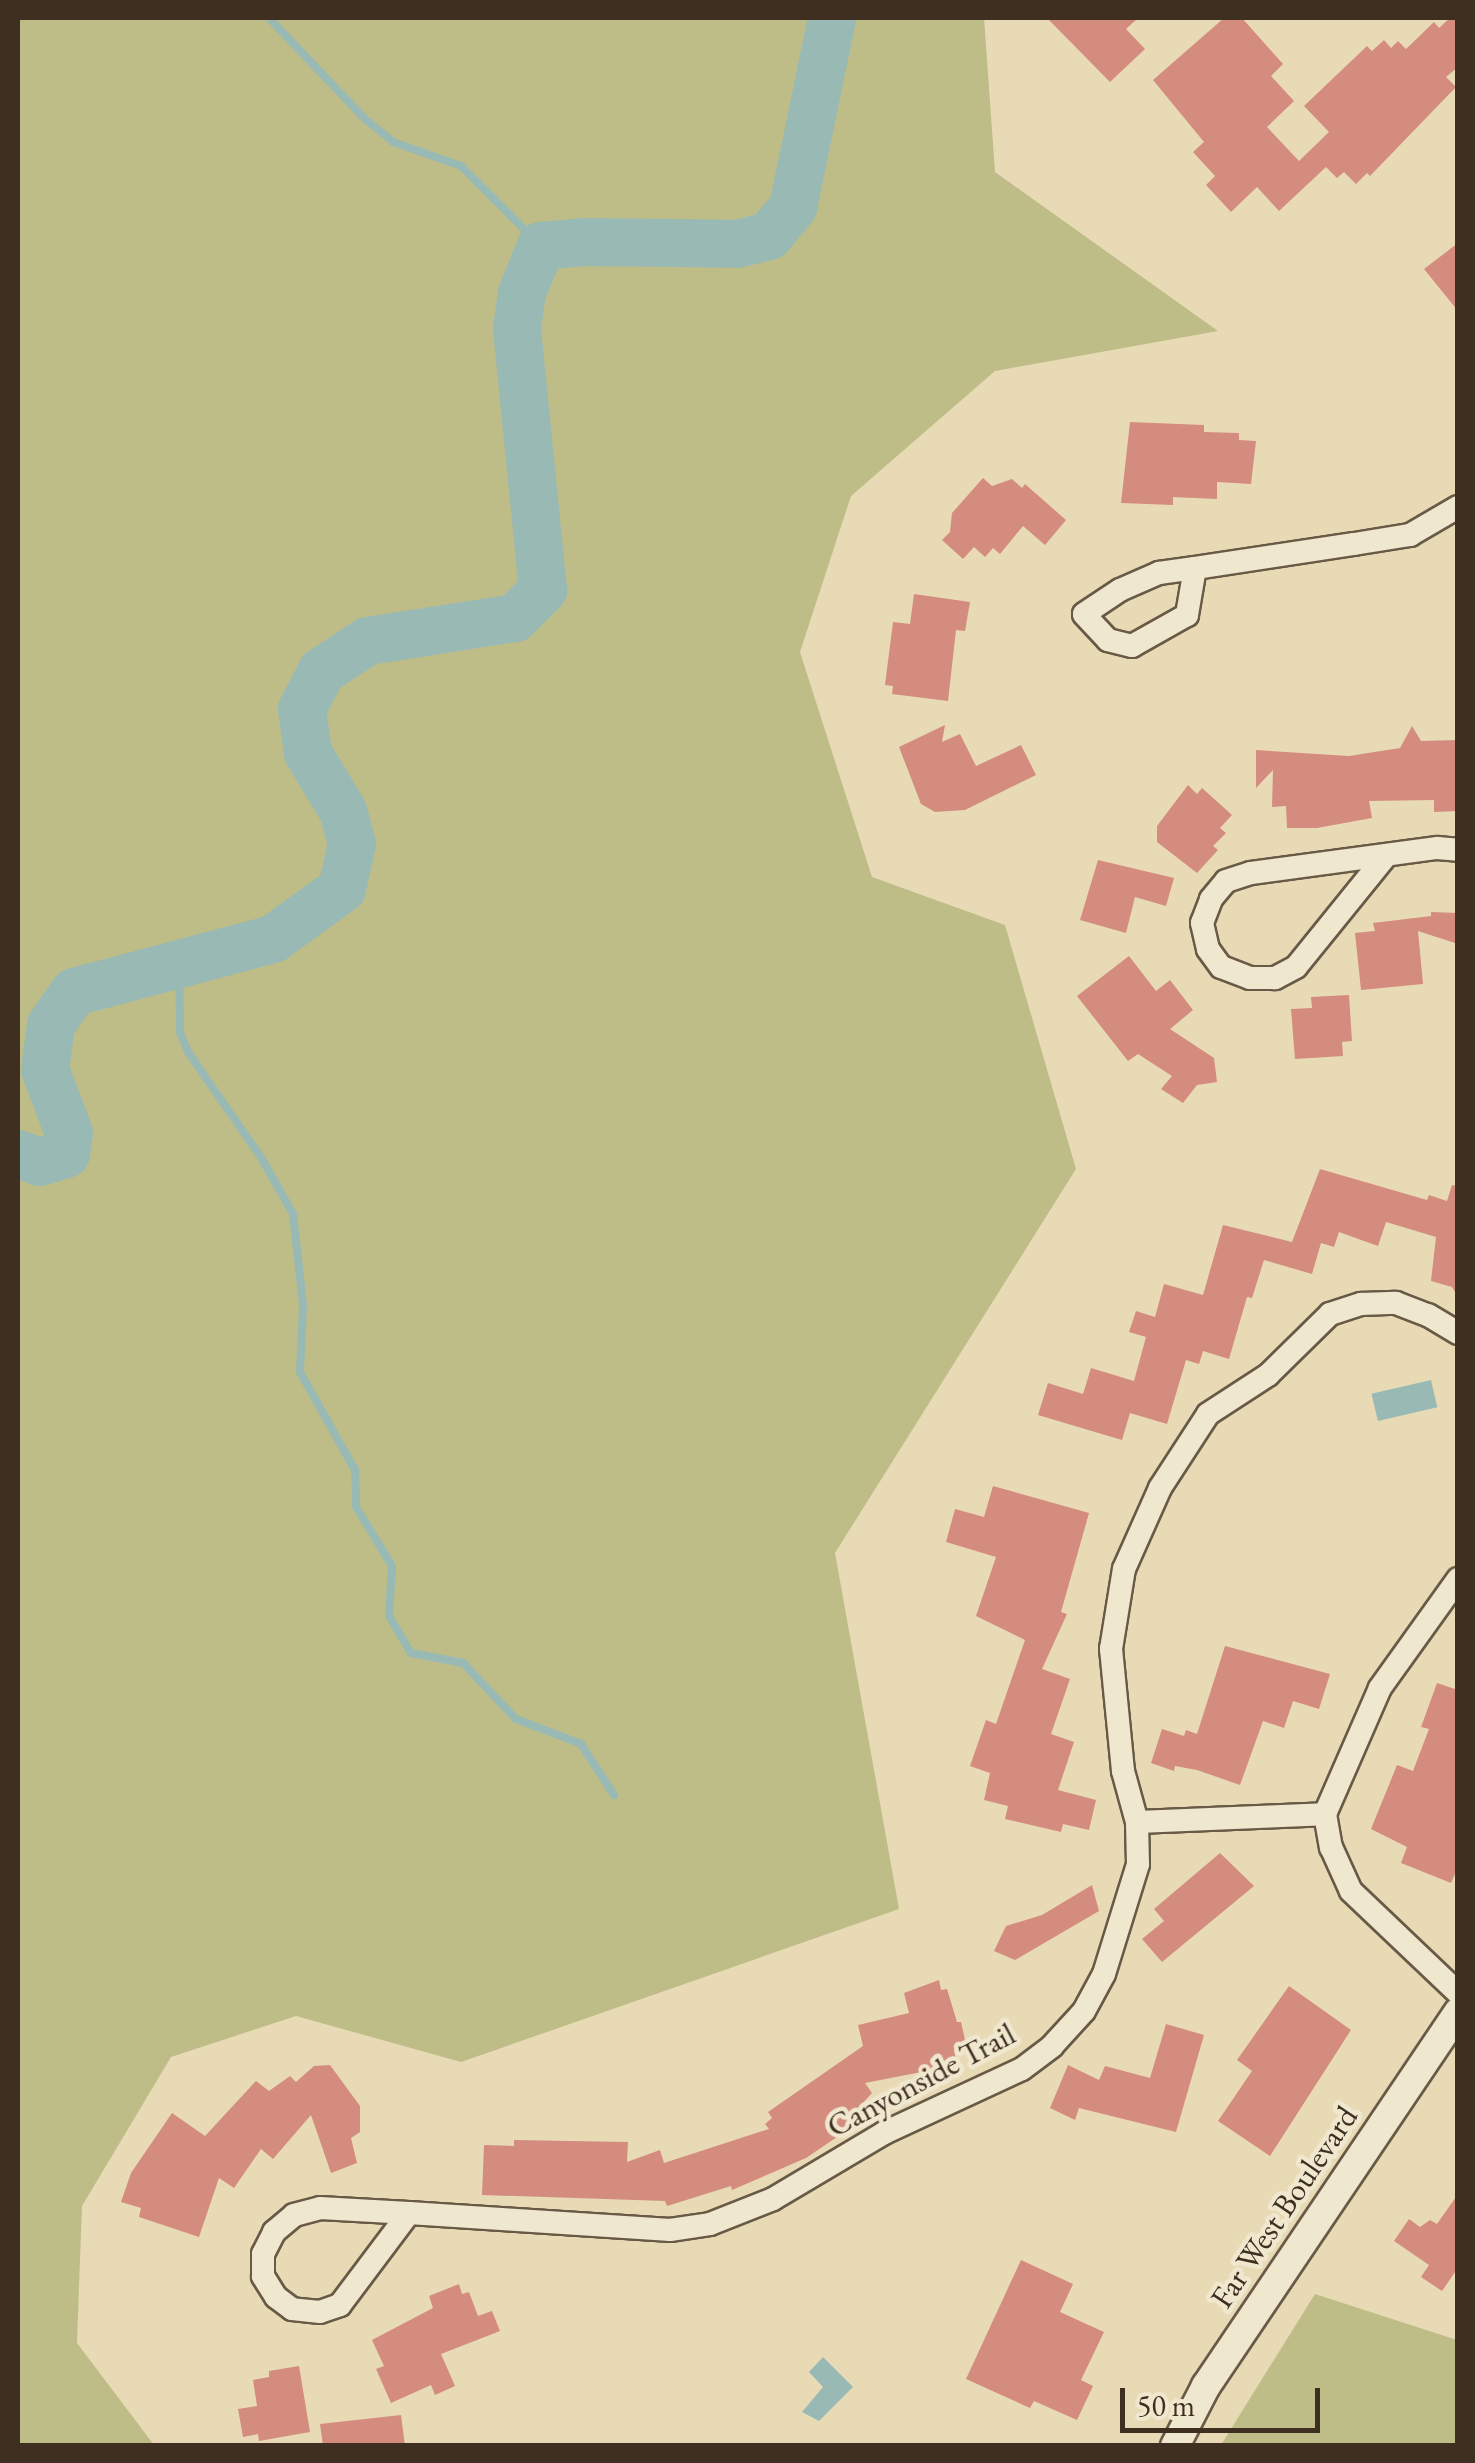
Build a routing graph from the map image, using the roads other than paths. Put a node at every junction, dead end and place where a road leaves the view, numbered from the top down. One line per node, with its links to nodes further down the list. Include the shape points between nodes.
1 (1458, 507): 2 (street, via 1410,534)
2 (1194, 568): 2 (street, via 1159,573 1084,614 1108,640 1132,646 1187,615)
3 (1458, 850): 4 (street)
4 (1385, 857): 4 (street, via 1226,881 1202,923 1208,949 1221,967 1275,978 1296,967)
5 (1458, 1333): 8 (street, Canyonside Trail, via 1396,1303 1330,1314 1268,1375 1208,1414 1187,1440 1138,1528 1115,1606 1111,1649 1123,1772)
6 (1458, 1579): 7 (street, via 1380,1688)
7 (1325, 1814): 8 (street); 9 (street, via 1351,1891)
8 (1137, 1822): 11 (street, Canyonside Trail, via 1138,1864 1104,1974 1084,2011 1022,2069 884,2133 772,2199 710,2224 670,2230)
9 (1458, 1993)
10 (1458, 2012): 12 (street, Far West Boulevard, via 1206,2386)
11 (409, 2214): 11 (street, Canyonside Trail, via 340,2305 292,2310 263,2276 274,2232 294,2216 320,2208)
12 (1175, 2446)

